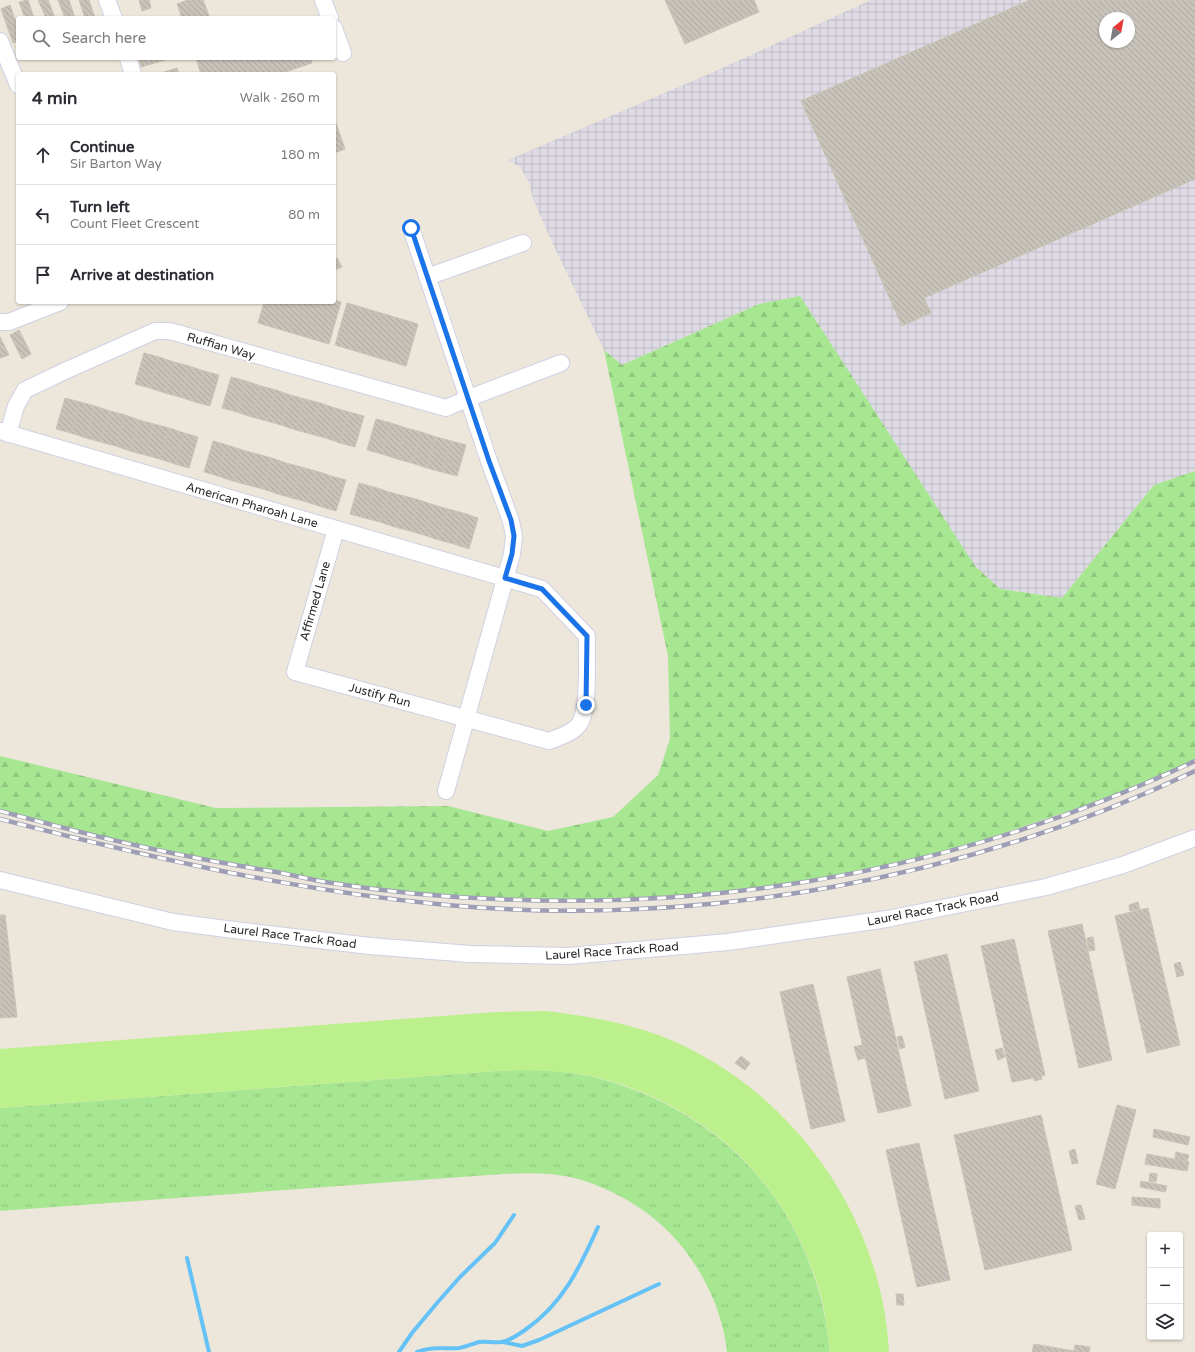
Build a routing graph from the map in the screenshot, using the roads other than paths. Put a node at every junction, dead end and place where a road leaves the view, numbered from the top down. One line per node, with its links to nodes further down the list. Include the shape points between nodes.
1 (107, 0): 3 (street)
2 (323, 0): 4 (street)
3 (113, 16)
4 (329, 16)
5 (336, 34): 7 (street)
6 (0, 41): 10 (street)
7 (343, 53)
8 (129, 60): 9 (street)
9 (132, 72)
10 (16, 79)
11 (411, 228): 13 (street)
12 (523, 244): 13 (street)
13 (427, 277): 17 (street)
14 (55, 304): 15 (street, via 9,322)
15 (0, 322)
16 (561, 363): 17 (street, Ruffian Way)
17 (469, 398): 18 (street, Ruffian Way, via 446,408 177,333 155,331 25,390); 20 (street, via 511,520 514,536)
18 (4, 433): 19 (street, American Pharoah Lane)
19 (336, 529): 20 (street, American Pharoah Lane); 21 (street, Affirmed Lane)
20 (505, 578): 22 (street); 22 (street, Justify Run, via 542,589 587,636 586,705 580,724 567,735 549,741)
21 (295, 672): 22 (street, Justify Run)
22 (465, 719): 23 (street)
23 (446, 791)
24 (1195, 838): 25 (street, Laurel Race Track Road, via 1123,865 1046,887 886,919 728,942 569,956 470,954 352,944 173,922)
25 (0, 880)

